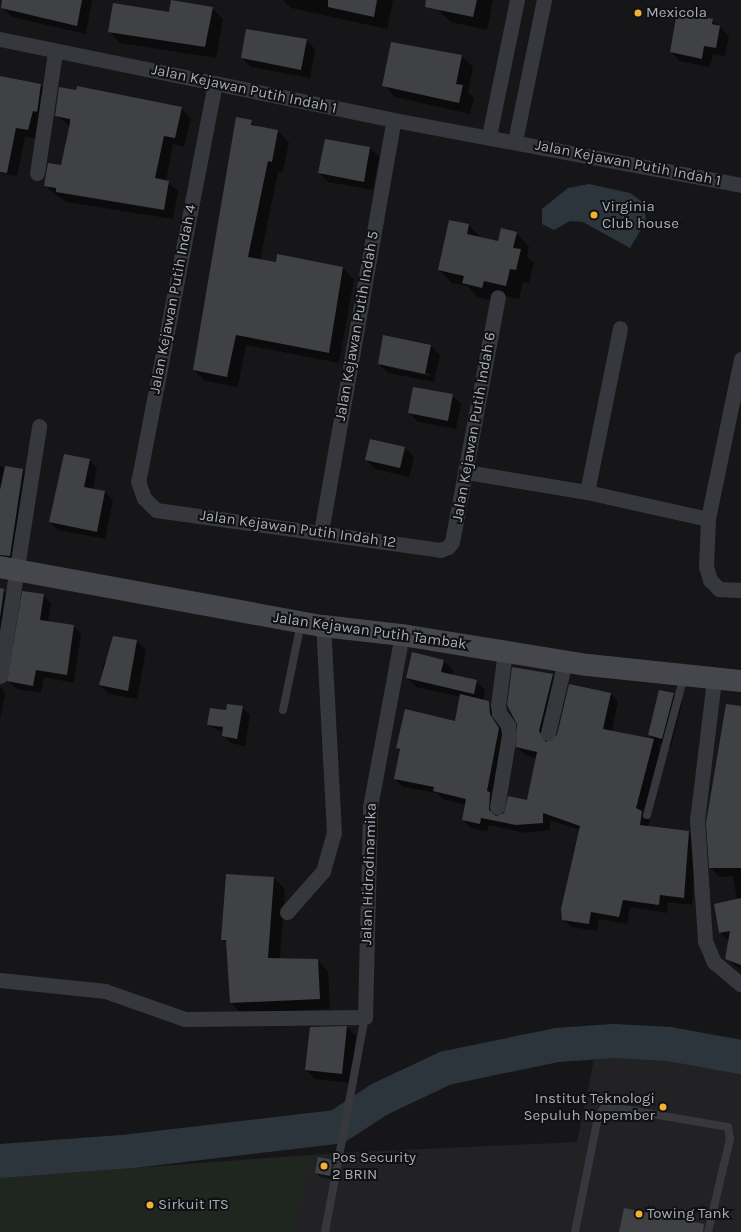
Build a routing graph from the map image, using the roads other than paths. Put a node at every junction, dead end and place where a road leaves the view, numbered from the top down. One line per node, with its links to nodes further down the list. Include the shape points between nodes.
1 (517, 0): 7 (street)
2 (544, 0): 8 (street, Jalan Kejawan Putih Indah 1)
3 (0, 39): 4 (street, Jalan Kejawan Putih Indah 1)
4 (56, 52): 5 (street, Jalan Kejawan Putih Indah 1); 9 (street)
5 (215, 83): 6 (street, Jalan Kejawan Putih Indah 1); 17 (street, Jalan Kejawan Putih Indah 4, via 138,481 144,498)
6 (394, 120): 7 (street, Jalan Kejawan Putih Indah 1); 19 (street, Jalan Kejawan Putih Indah 5)
7 (489, 136): 8 (street, Jalan Kejawan Putih Indah 1)
8 (515, 141): 10 (street, Jalan Kejawan Putih Indah 1)
9 (37, 173)
10 (741, 185)
11 (498, 297): 15 (street, Jalan Kejawan Putih Indah 6)
12 (620, 328): 16 (street)
13 (741, 359): 18 (street)
14 (39, 426): 21 (street)
15 (466, 472): 16 (street); 20 (street, Jalan Kejawan Putih Indah 6, via 452,542)
16 (587, 492): 18 (street)
17 (156, 510): 19 (street, Jalan Kejawan Putih Indah 12)
18 (708, 519): 22 (street, via 706,566 710,580 719,589)
19 (321, 532): 20 (street, Jalan Kejawan Putih Indah 12)
20 (440, 550)
21 (8, 568): 23 (street, Jalan Kejawan Putih Tambak); 28 (street)
22 (741, 590)
23 (301, 622): 24 (street, Jalan Kejawan Putih Tambak); 32 (lane)
24 (323, 626): 25 (street, Jalan Kejawan Putih Tambak); 36 (street, via 334,833 323,872)
25 (402, 635): 26 (street, Jalan Kejawan Putih Tambak); 39 (street, Jalan Hidrodinamika, via 370,807)
26 (506, 651): 27 (street, Jalan Kejawan Putih Tambak); 34 (street, via 498,704 499,714 508,725 508,735)
27 (565, 661): 29 (street, Jalan Kejawan Putih Tambak); 33 (street)
28 (0, 676)
29 (684, 676): 30 (street, Jalan Kejawan Putih Tambak); 35 (lane)
30 (714, 680): 31 (street, Jalan Kejawan Putih Tambak); 38 (street, via 697,820 705,941 714,962)
31 (741, 681)
32 (283, 710)
33 (548, 733)
34 (497, 807)
35 (647, 815)
36 (287, 912)
37 (0, 980): 39 (street, via 105,991 186,1019)
38 (741, 985)
39 (365, 1017): 40 (lane, Jalan Hidrodinamika)
40 (325, 1232)
41 (574, 1232): 42 (lane, via 598,1117 603,1109 612,1107 728,1127 730,1139)
42 (708, 1232)

